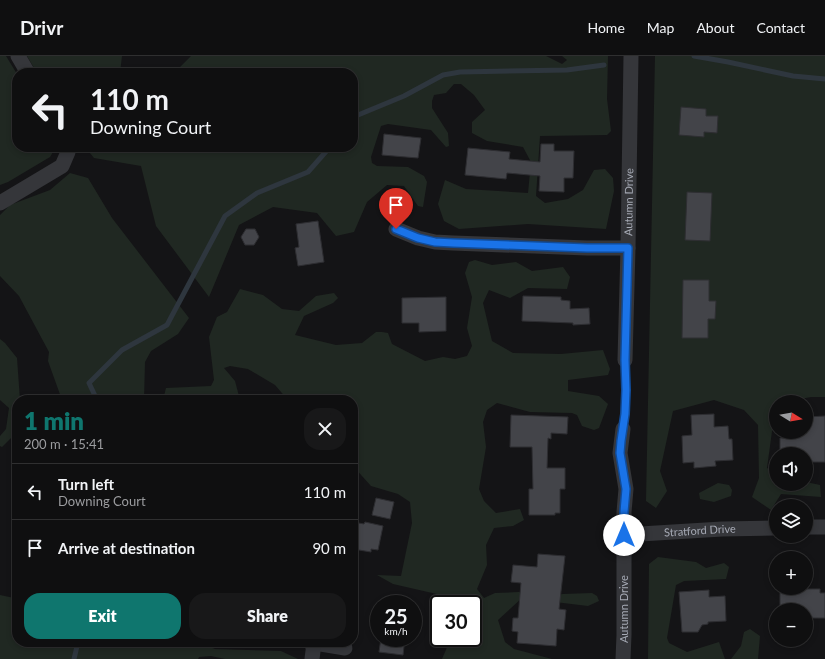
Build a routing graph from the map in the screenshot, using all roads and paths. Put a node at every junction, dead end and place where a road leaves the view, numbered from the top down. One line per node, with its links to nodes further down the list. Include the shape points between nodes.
1 (18, 56): 3 (street)
2 (631, 56): 7 (street, Autumn Drive)
3 (25, 68)
4 (68, 152): 5 (street, via 62,166)
5 (0, 203)
6 (396, 229): 7 (street, via 418,238 447,243)
7 (628, 248): 8 (street, Autumn Drive)
8 (625, 360): 9 (lane, Autumn Drive)
9 (623, 429): 13 (street, Autumn Drive, via 620,453 626,489)
10 (813, 527): 11 (street)
11 (825, 527)
12 (769, 528): 13 (street, Stratford Drive)
13 (624, 535): 18 (street, Autumn Drive)
14 (312, 647): 17 (street)
15 (340, 647): 16 (street)
16 (345, 648)
17 (312, 659)
18 (622, 659)

